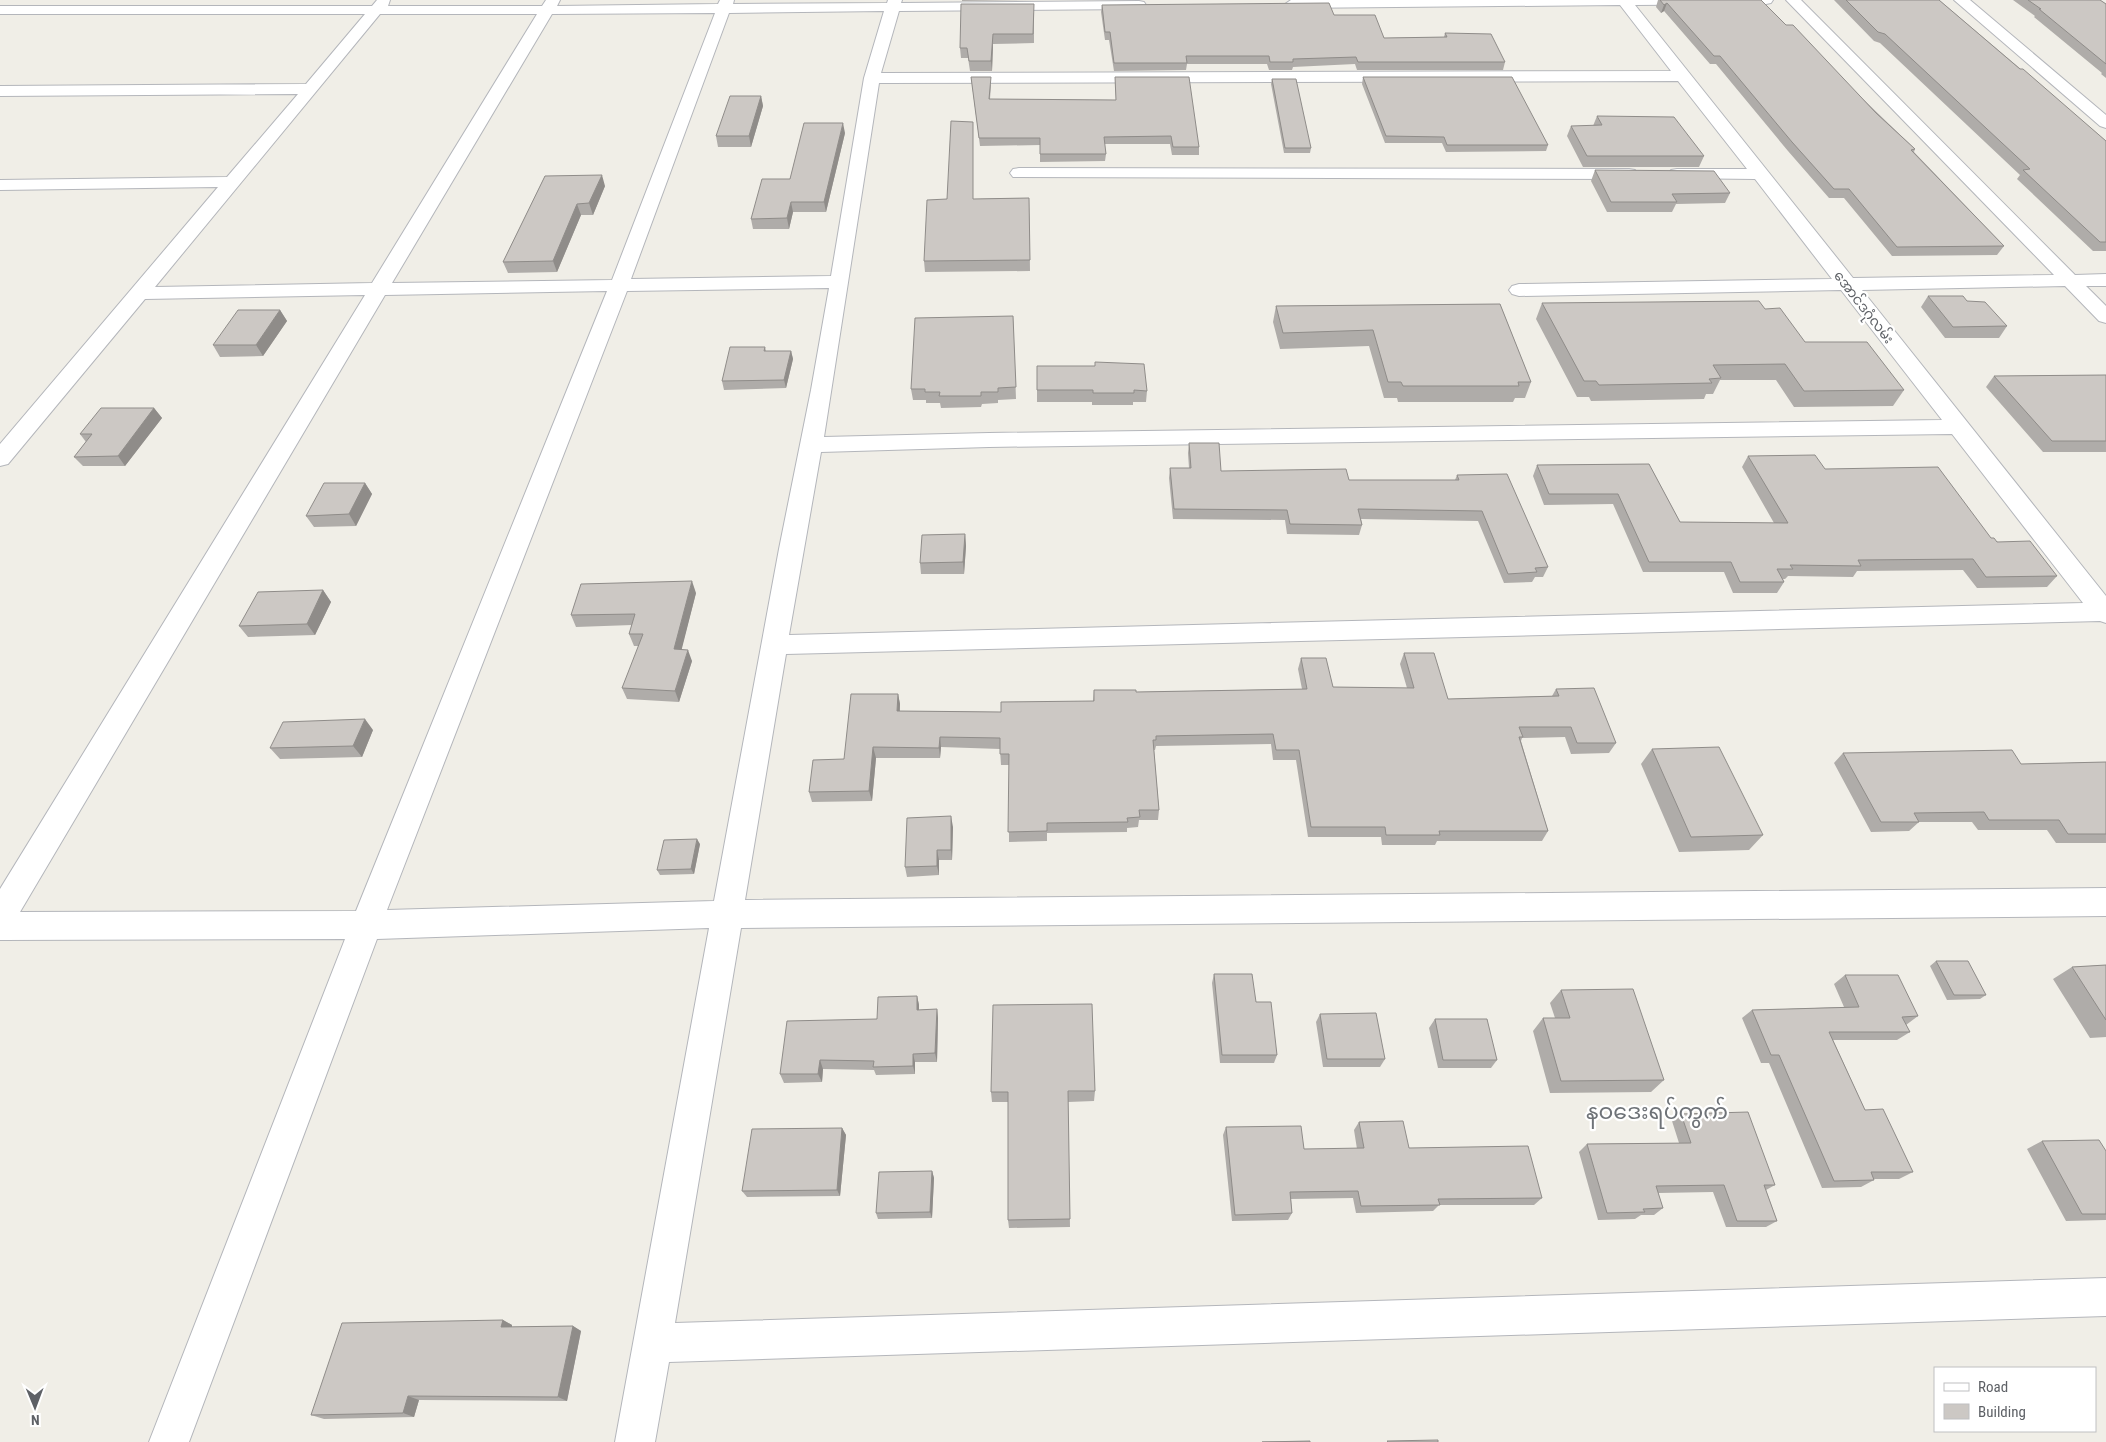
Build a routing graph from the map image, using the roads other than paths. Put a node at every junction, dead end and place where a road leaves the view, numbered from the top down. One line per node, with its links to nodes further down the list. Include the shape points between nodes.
1 (1766, 0): 4 (street)
2 (1793, 0): 22 (street)
3 (1961, 0): 16 (street)
4 (1623, 1): 6 (street); 12 (street, အောင်ဒဂုံလမ်း)
5 (894, 4): 9 (street); 10 (street); 13 (street)
6 (1278, 4)
7 (381, 5): 8 (street); 11 (street); 14 (street)
8 (550, 5): 9 (street); 27 (street)
9 (726, 5): 24 (street)
10 (1150, 5)
11 (0, 10)
12 (1681, 76): 13 (street); 18 (street, အောင်ဒဂုံလမ်း)
13 (872, 78): 23 (street)
14 (310, 89): 15 (street); 19 (street)
15 (0, 91)
16 (2106, 123)
17 (1019, 173): 18 (street)
18 (1758, 174): 25 (street, အောင်ဒဂုံလမ်း)
19 (232, 182): 20 (street); 28 (street)
20 (0, 185)
21 (2106, 280): 22 (street)
22 (2069, 281): 25 (street); 29 (street)
23 (839, 282): 24 (street); 31 (street)
24 (620, 284): 27 (street); 38 (street)
25 (1846, 284): 26 (street); 30 (street, အောင်ဒဂုံလမ်း)
26 (1519, 290)
27 (378, 291): 28 (street); 37 (street)
28 (139, 293): 32 (street)
29 (2106, 317)
30 (1959, 428): 31 (street, via 1030,439); 33 (street, အောင်ဒဂုံလမ်း)
31 (811, 445): 34 (street)
32 (0, 459)
33 (2105, 613): 34 (street)
34 (774, 644): 36 (street)
35 (2106, 902): 36 (street)
36 (727, 914): 38 (street); 41 (street)
37 (0, 917)
38 (366, 925): 39 (street); 42 (street)
39 (0, 926)
40 (2106, 1296): 41 (street)
41 (652, 1343): 43 (street)
42 (169, 1442)
43 (635, 1442)

